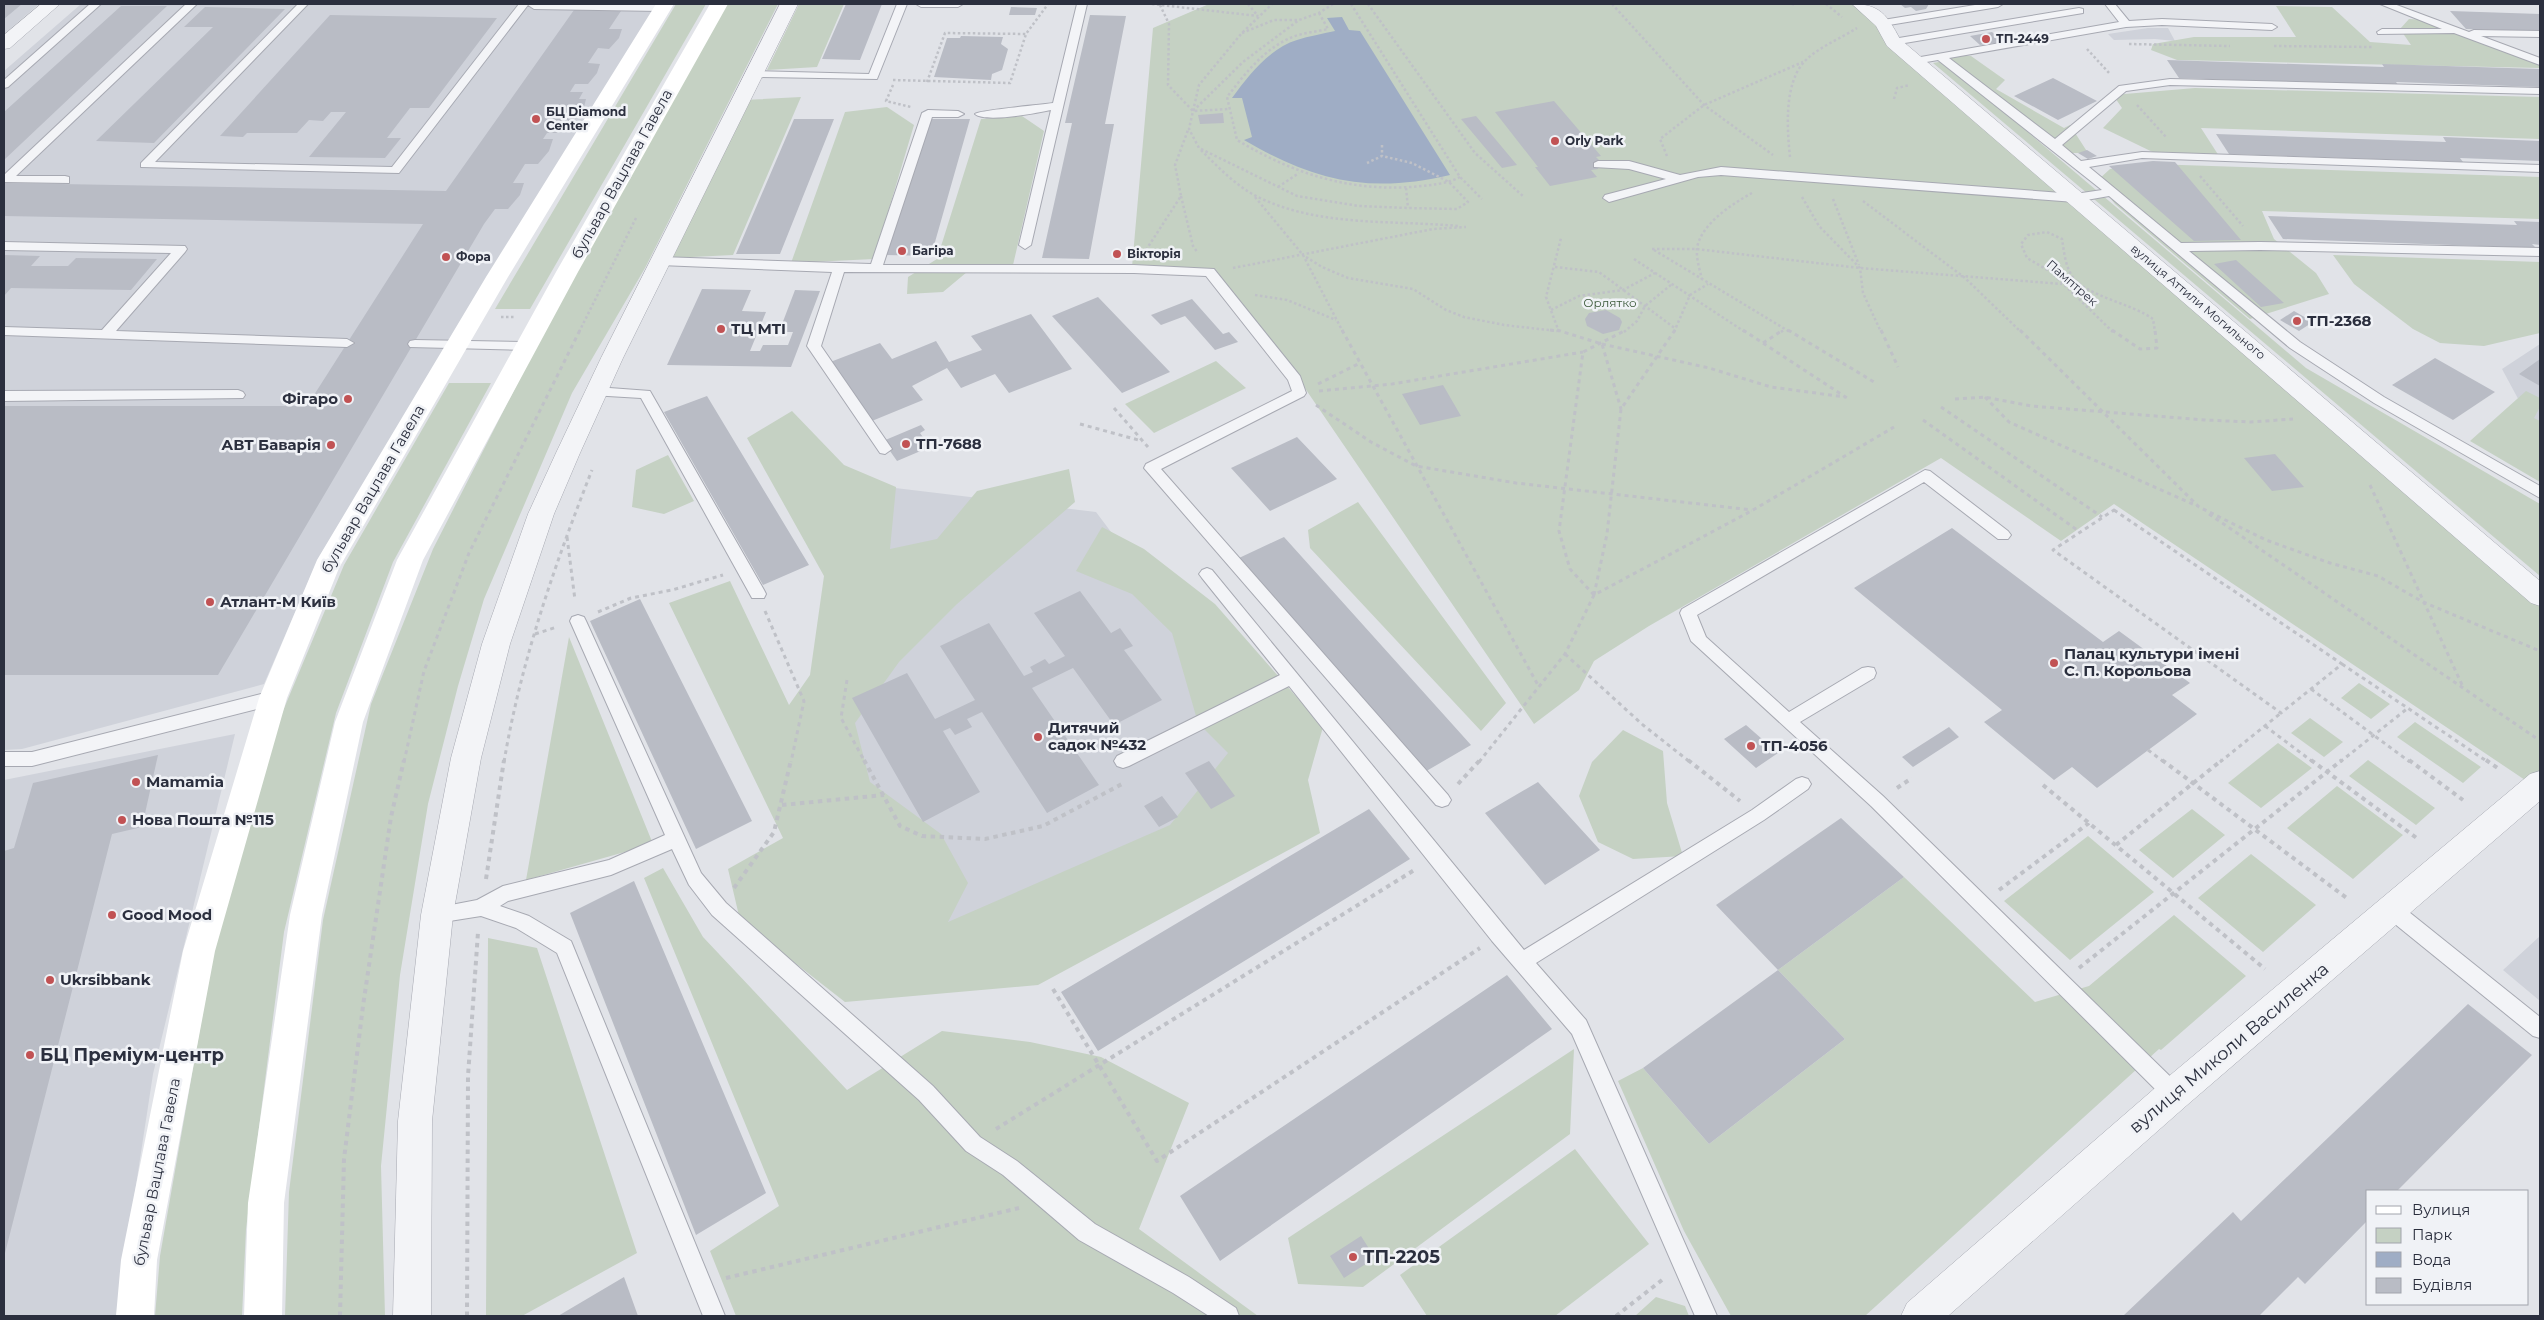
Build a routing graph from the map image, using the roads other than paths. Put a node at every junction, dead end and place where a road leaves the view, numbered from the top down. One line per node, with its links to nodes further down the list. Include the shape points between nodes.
1 (51, 4): 28 (street)
2 (96, 4): 34 (lane)
3 (192, 4): 44 (lane, via 6,179)
4 (303, 4): 5 (lane, via 145,165 394,170)
5 (524, 4)
6 (533, 4): 17 (lane)
7 (718, 4): 60 (street, бульвар Вацлава Гавела)
8 (789, 4): 32 (street)
9 (902, 4): 33 (lane)
10 (921, 4): 11 (lane)
11 (958, 4)
12 (1082, 4): 36 (lane)
13 (1860, 4): 20 (street, вулиця Аттили Могильного)
14 (1998, 4): 20 (lane)
15 (2110, 4): 21 (lane)
16 (2385, 4): 24 (lane)
17 (663, 6): 59 (street, бульвар Вацлава Гавела)
18 (2079, 11): 19 (lane)
19 (2023, 20): 26 (lane); 27 (lane)
20 (1883, 24): 27 (street, вулиця Аттили Могильного)
21 (2126, 24): 22 (lane, via 2162,22); 26 (lane)
22 (2272, 27)
23 (2382, 32): 24 (lane)
24 (2460, 32): 25 (lane); 31 (lane)
25 (2540, 34)
26 (2045, 38): 29 (lane)
27 (1893, 42): 30 (street, вулиця Аттили Могильного)
28 (4, 44)
29 (1941, 57): 30 (lane); 39 (lane)
30 (1915, 61): 47 (street, вулиця Аттили Могильного)
31 (2540, 62)
32 (755, 74): 33 (lane); 52 (street)
33 (873, 77)
34 (4, 85)
35 (2540, 91): 39 (lane, via 2170,82 2123,88)
36 (1058, 106): 38 (lane); 48 (lane)
37 (958, 114): 54 (lane, via 928,113)
38 (981, 114)
39 (2055, 145): 41 (lane)
40 (1598, 165): 43 (lane, via 1629,165)
41 (2079, 165): 42 (lane, via 2142,155); 45 (lane)
42 (2540, 168)
43 (1679, 179): 46 (lane); 47 (lane, via 1721,171)
44 (65, 180)
45 (2111, 192): 47 (lane); 50 (lane)
46 (1608, 198)
47 (2075, 198): 69 (street, вулиця Аттили Могильного)
48 (1026, 245)
49 (4, 246): 56 (lane, via 181,249)
50 (2177, 247): 51 (lane); 65 (lane, via 2295,345 2334,372)
51 (2540, 252)
52 (660, 261): 53 (lane); 61 (street)
53 (839, 268): 54 (lane); 64 (lane, via 814,346)
54 (876, 268): 79 (lane, via 1134,268 1210,272 1295,379 1299,393 1151,468)
55 (4, 332): 56 (lane)
56 (104, 336): 57 (lane)
57 (347, 343)
58 (415, 344): 59 (lane)
59 (457, 345): 60 (lane); 73 (street, бульвар Вацлава Гавела, via 326,567)
60 (526, 346): 88 (street, бульвар Вацлава Гавела, via 410,560 349,722 306,916 266,1203)
61 (596, 392): 68 (lane, via 645,394); 83 (street, via 541,514 496,644 466,758)
62 (238, 395): 63 (lane)
63 (4, 396)
64 (885, 449)
65 (2540, 493)
66 (2003, 535): 74 (lane, via 1925,476 1688,613 1699,641)
67 (1207, 574): 72 (lane)
68 (758, 594)
69 (2540, 596)
70 (578, 621): 80 (lane)
71 (1868, 673): 74 (lane)
72 (1291, 677): 76 (lane); 84 (lane, via 1499,935)
73 (273, 698): 75 (lane, via 32,759); 87 (street, бульвар Вацлава Гавела, via 199,951 139,1260)
74 (1788, 721): 86 (lane, via 1877,801)
75 (4, 759)
76 (1123, 760)
77 (2540, 783): 82 (street, вулиця Миколи Василенка)
78 (1802, 784): 84 (lane, via 1758,815)
79 (1442, 800)
80 (676, 839): 81 (lane, via 611,867 504,894); 91 (lane, via 695,878 719,909 926,1093 973,1144 1010,1168 1087,1232 1181,1285)
81 (481, 908): 83 (lane); 90 (lane, via 522,922 564,947)
82 (2392, 910): 85 (lane); 86 (street, вулиця Миколи Василенка)
83 (437, 915): 89 (street, via 415,1121)
84 (1523, 960): 92 (lane, via 1579,1027)
85 (2540, 1029)
86 (2174, 1094): 93 (street, вулиця Миколи Василенка)
87 (135, 1316)
88 (263, 1316)
89 (412, 1316)
90 (714, 1316)
91 (1228, 1316)
92 (1706, 1316)
93 (1920, 1316)

